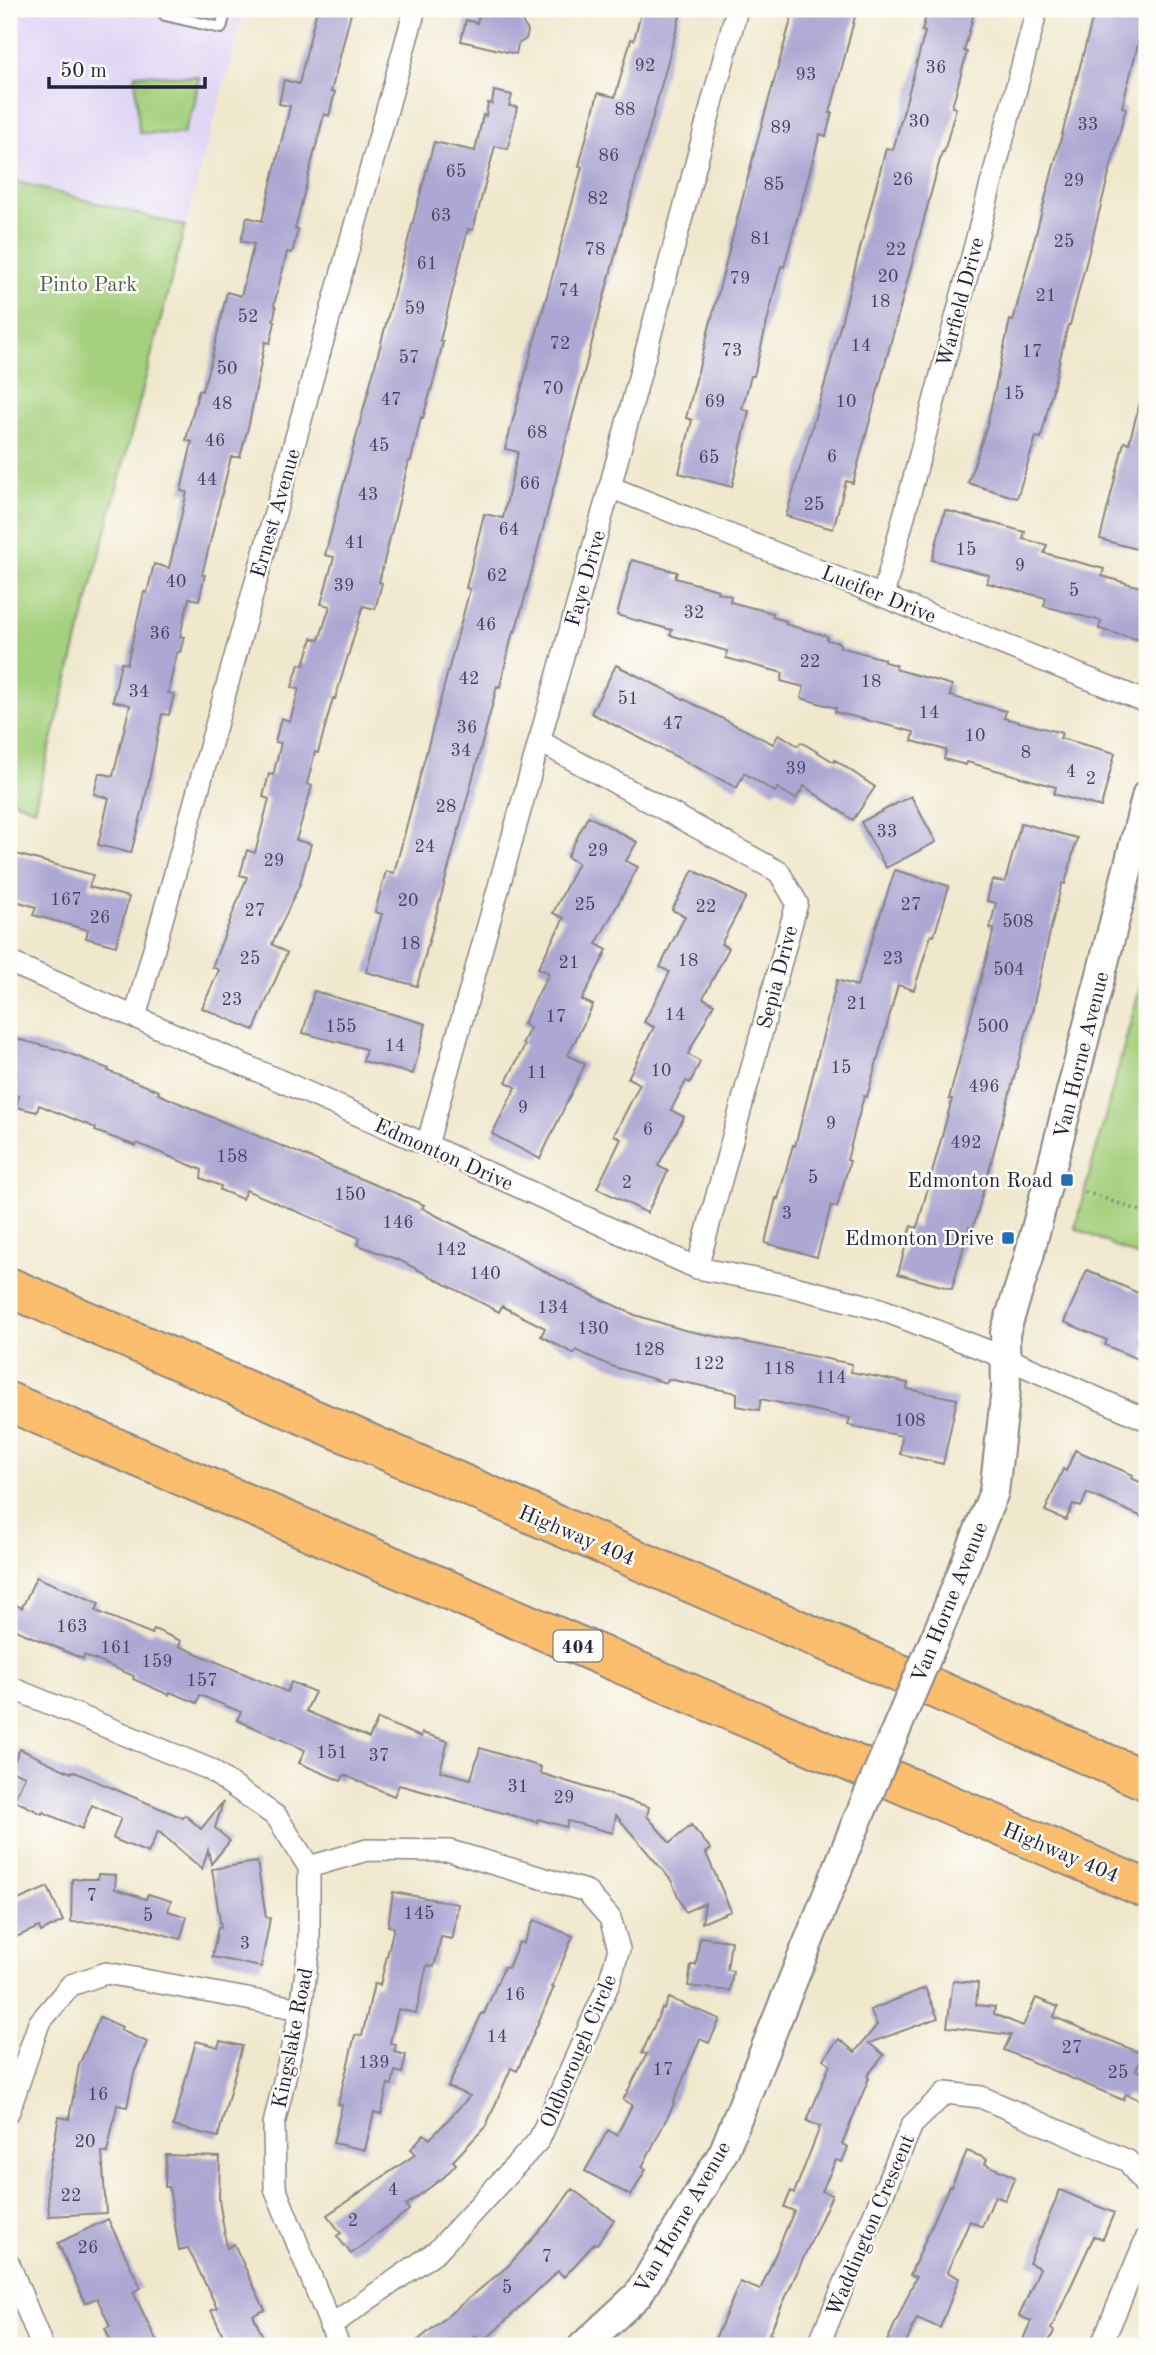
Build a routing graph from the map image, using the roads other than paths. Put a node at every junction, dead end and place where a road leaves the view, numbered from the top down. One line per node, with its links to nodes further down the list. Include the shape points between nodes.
1 (167, 9): 2 (lane, via 166,15 221,28)
2 (226, 9)
3 (415, 9): 12 (street, Ernest Avenue)
4 (737, 9): 6 (street, Faye Drive)
5 (1037, 9): 7 (street, Warfield Drive)
6 (610, 488): 7 (street, Lucifer Drive); 9 (street, Faye Drive)
7 (883, 596): 8 (street, Lucifer Drive)
8 (1147, 702)
9 (540, 741): 13 (street, Faye Drive); 14 (street, Sepia Drive, via 779,872 797,903)
10 (1147, 794): 16 (street, Van Horne Avenue, via 1005,1333)
11 (9, 962): 12 (street, Edmonton Drive)
12 (135, 1017): 13 (street, Edmonton Drive)
13 (427, 1145): 14 (street, Edmonton Drive)
14 (697, 1268): 16 (street, Edmonton Drive, via 880,1308)
15 (9, 1287): 20 (highway, Highway 404)
16 (1006, 1358): 18 (street); 31 (street, Van Horne Avenue, bridge, via 994,1492 724,2151 638,2295)
17 (9, 1402): 22 (highway, Highway 404 / 404)
18 (1147, 1420)
19 (9, 1687): 21 (street, via 209,1769 277,1817)
20 (1147, 1781)
21 (309, 1867): 23 (street, Kingslake Road, via 309,1948); 28 (street, Oldborough Circle, via 367,1850 450,1851 586,1891 610,1919 619,1949 609,1983 540,2140 437,2251)
22 (1147, 1889)
23 (301, 2009): 24 (street, via 106,1973 71,1985 40,2023); 28 (street, Kingslake Road, via 274,2124 275,2188)
24 (9, 2111)
25 (1147, 2188): 32 (street, Waddington Crescent, via 1128,2161 981,2097 945,2093 912,2125)
26 (1147, 2237): 33 (street)
27 (9, 2264): 29 (street)
28 (330, 2326): 30 (street, Kingslake Road)
29 (42, 2346)
30 (339, 2346)
31 (583, 2346)
32 (818, 2346)
33 (1101, 2346)

